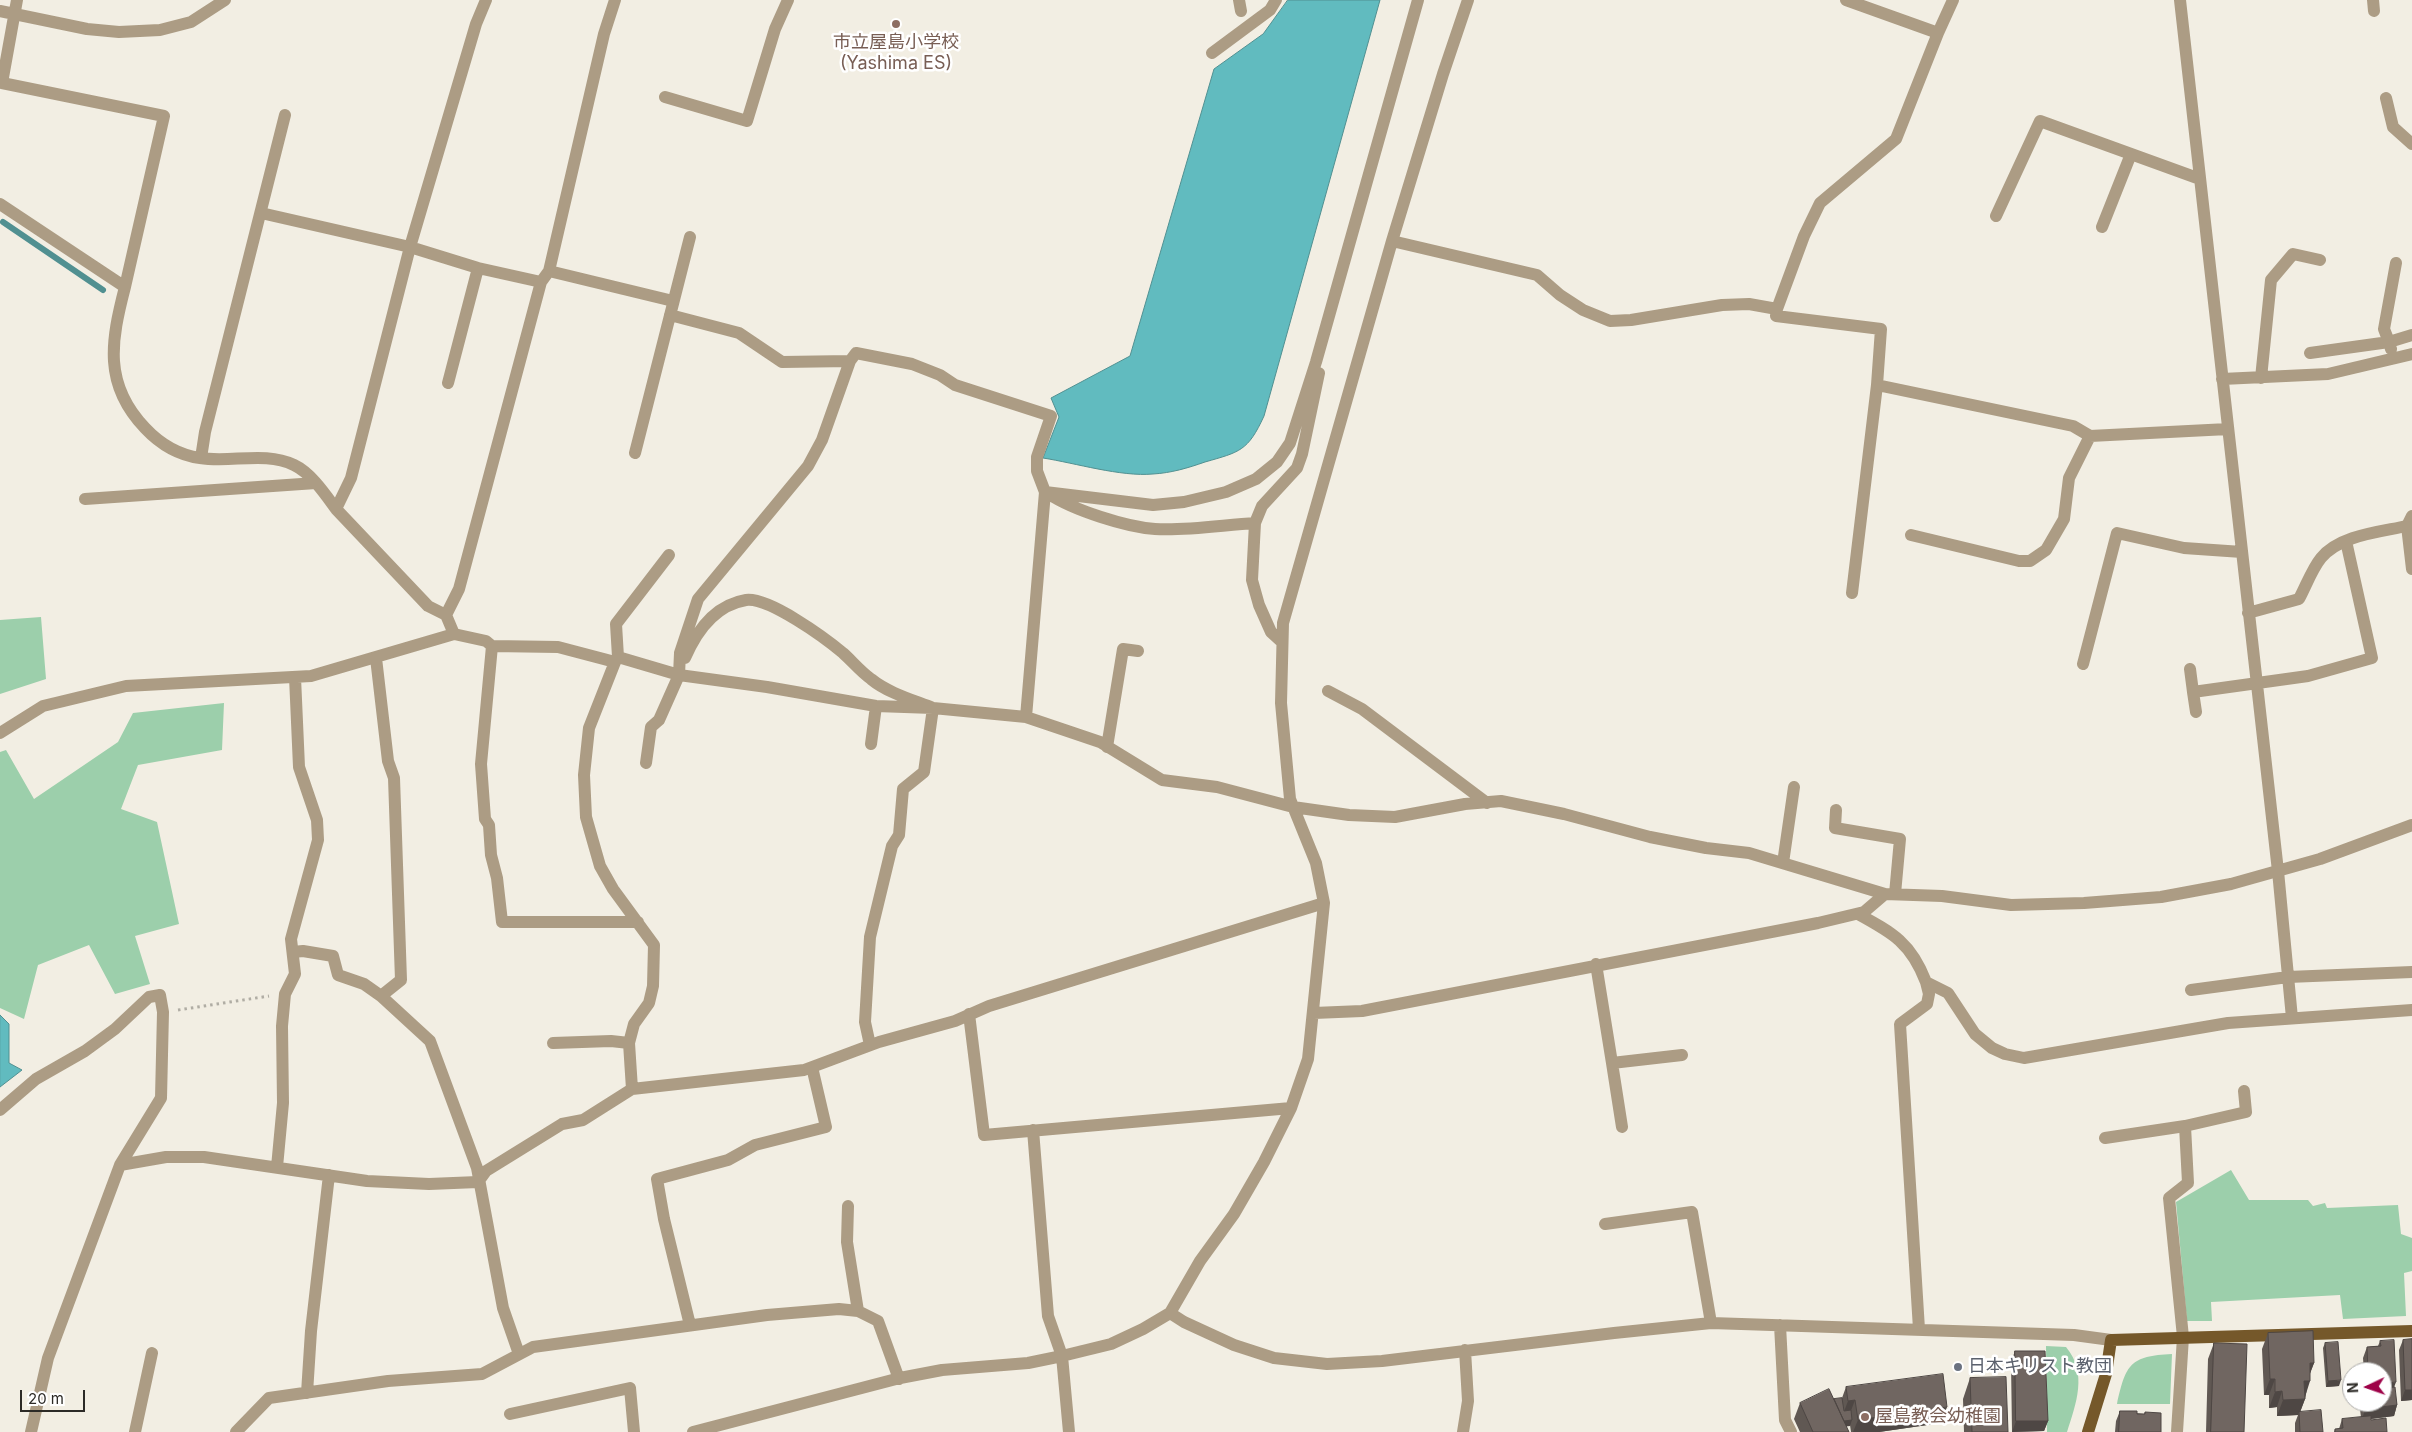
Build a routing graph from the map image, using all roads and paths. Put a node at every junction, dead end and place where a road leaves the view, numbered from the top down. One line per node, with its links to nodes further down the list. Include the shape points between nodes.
1 (17, 0): 13 (street)
2 (225, 0): 13 (street, via 191,22 160,30 119,32 87,29)
3 (486, 0): 29 (street)
4 (616, 0): 33 (street, via 604,34)
5 (788, 0): 17 (street, via 747,121)
6 (1276, 0): 15 (street, via 1270,10)
7 (1418, 0): 44 (street)
8 (1468, 0): 28 (street)
9 (1846, 0): 14 (street)
10 (1953, 0): 14 (street)
11 (2180, 0): 22 (street)
12 (0, 11): 13 (street)
13 (14, 14): 16 (street)
14 (1938, 33): 36 (street, via 1896,139 1820,203)
15 (1212, 53)
16 (1, 83): 34 (street, via 164,116)
17 (665, 97)
18 (2386, 98): 20 (street, via 2392,127)
19 (285, 115): 24 (street)
20 (2412, 144)
21 (2131, 154): 22 (street); 25 (street, via 2040,121); 26 (street)
22 (2200, 179): 46 (street)
23 (0, 204): 34 (street)
24 (261, 212): 29 (street); 52 (street)
25 (1996, 216)
26 (2102, 227)
27 (690, 237): 35 (street)
28 (1392, 240): 36 (street, via 1537,275 1583,310 1610,321 1722,305); 68 (street, via 1283,623)
29 (410, 247): 32 (street); 56 (street, via 350,478)
30 (2320, 260): 45 (street, via 2293,254 2271,280)
31 (2396, 263): 39 (street, via 2384,329)
32 (478, 268): 33 (street); 47 (street)
33 (545, 276): 35 (street); 66 (street, via 459,588)
34 (125, 287): 52 (street, via 114,330 117,384 130,413 154,438 174,451)
35 (672, 301): 37 (street)
36 (1777, 308): 48 (street, via 1776,316 1881,328)
37 (670, 315): 43 (street, via 739,333 782,362); 51 (street)
38 (2412, 335): 39 (street)
39 (2389, 342): 40 (street); 42 (street)
40 (2310, 353)
41 (2412, 354): 42 (street)
42 (2393, 359): 45 (street, via 2328,374)
43 (850, 361): 54 (street, via 856,353 912,364 955,385 1051,416 1037,457 1037,471); 75 (street, via 822,440 808,466 698,599 680,653)
44 (1316, 362): 54 (street, via 1290,443 1277,462 1256,479 1226,492 1153,505); 58 (street, via 1319,375 1297,468 1262,506)
45 (2261, 378): 46 (street)
46 (2222, 379): 49 (street)
47 (448, 383)
48 (1877, 385): 50 (street, via 2073,426); 64 (street)
49 (2228, 429): 50 (street); 61 (street)
50 (2090, 436): 59 (street, via 2069,478 2064,519 2046,550 2030,561)
51 (634, 453)
52 (201, 458): 53 (street, via 271,459 295,465)
53 (316, 483): 55 (street); 56 (street)
54 (1044, 492): 58 (street, via 1119,522 1155,529); 83 (street)
55 (85, 499)
56 (336, 508): 66 (street, via 428,606)
57 (2409, 521): 60 (street); 63 (street)
58 (1255, 523): 68 (street, via 1252,580 1271,632)
59 (1911, 535)
60 (2346, 542): 65 (street, via 2321,558 2299,599); 77 (street, via 2372,658 2308,676)
61 (2242, 552): 65 (street); 73 (street, via 2184,548 2117,533)
62 (669, 555): 72 (street, via 616,624)
63 (2412, 569)
64 (1852, 593)
65 (2248, 613): 77 (street)
66 (446, 615): 67 (street)
67 (454, 634): 69 (street, via 486,641); 71 (street)
68 (1282, 642): 90 (street, via 1281,703)
69 (492, 646): 72 (street, via 558,647); 98 (street, via 481,764 485,819 489,825 502,922)
70 (1138, 651): 86 (street, via 1123,649)
71 (376, 658): 76 (street); 106 (street, via 388,760 394,778 401,980)
72 (616, 659): 75 (street); 98 (street, via 589,728 584,775 586,817 600,866)
73 (2083, 664)
74 (2190, 669): 79 (street)
75 (679, 672): 80 (street); 81 (street, via 707,620 717,611 748,600 773,606 813,630 871,680); 87 (street, via 659,720 651,727)
76 (295, 678): 84 (street, via 126,686 44,706); 99 (street, via 299,767 317,820 318,840 291,939)
77 (2256, 684): 79 (street); 94 (street)
78 (1328, 692): 89 (street, via 1362,709)
79 (2193, 692): 82 (street)
80 (876, 706): 81 (street); 85 (street)
81 (933, 708): 83 (street); 114 (street, via 924,772 903,789 899,835 892,846 870,937 865,1022)
82 (2196, 712)
83 (1026, 716): 86 (street)
84 (0, 733)
85 (871, 744)
86 (1108, 747): 90 (street, via 1162,780 1217,787)
87 (646, 764)
88 (1794, 787): 93 (street)
89 (1486, 802): 90 (street, via 1395,817); 93 (street, via 1564,814 1650,837 1749,853)
90 (1293, 807): 96 (street, via 1316,863)
91 (1836, 810): 95 (street, via 1835,828 1900,839)
92 (2412, 825): 94 (street, via 2320,859)
93 (1783, 863): 95 (street)
94 (2278, 870): 95 (street, via 2231,884 2161,897 2084,904 2010,905 1942,896); 102 (street)
95 (1890, 894): 97 (street)
96 (1324, 904): 109 (street); 110 (street)
97 (1858, 914): 100 (street); 103 (street, via 1905,944)
98 (638, 922): 113 (street, via 654,944 653,986 648,1003 634,1024)
99 (293, 952): 105 (street, via 295,974); 106 (street, via 332,956 338,975 364,984)
100 (1596, 964): 109 (street, via 1362,1011); 116 (street)
101 (2412, 972): 102 (street)
102 (2288, 977): 104 (street); 111 (street)
103 (1926, 982): 111 (street, via 1948,993 1975,1034 1992,1048 2024,1058 2228,1023); 137 (street, via 1927,1004 1900,1024)
104 (2191, 990)
105 (285, 994): 108 (path); 127 (street, via 282,1026 284,1103)
106 (381, 996): 129 (street, via 430,1040 477,1168)
107 (2412, 1010): 111 (street)
108 (163, 1012): 121 (street, via 160,995 149,997 85,1052 36,1079); 126 (street, via 161,1098)
109 (1314, 1013): 120 (street, via 1308,1059)
110 (969, 1014): 114 (street, via 956,1021); 124 (street, via 984,1134)
111 (2292, 1018)
112 (553, 1043): 113 (street)
113 (629, 1043): 118 (street)
114 (870, 1045): 117 (street)
115 (1682, 1055): 116 (street)
116 (1612, 1063): 123 (street)
117 (812, 1067): 118 (street, via 739,1079); 135 (street, via 826,1127 755,1145 728,1160 657,1179)
118 (632, 1089): 129 (street, via 583,1120 562,1124 486,1171)
119 (2244, 1091): 122 (street, via 2246,1112)
120 (1291, 1108): 124 (street); 133 (street, via 1234,1214 1200,1261)
121 (0, 1110)
122 (2185, 1126): 125 (street); 139 (street, via 2188,1183 2170,1198)
123 (1622, 1128)
124 (1033, 1130): 144 (street, via 1048,1316)
125 (2105, 1138)
126 (120, 1165): 127 (street, via 166,1157 204,1156); 149 (street, via 48,1358)
127 (277, 1167): 128 (street)
128 (329, 1175): 129 (street, via 429,1184); 146 (street)
129 (478, 1182): 143 (street, via 502,1308)
130 (848, 1206): 132 (street, via 847,1242)
131 (1605, 1224): 134 (street, via 1692,1212)
132 (858, 1311): 135 (street, via 839,1309 767,1315); 145 (street, via 878,1321)
133 (1170, 1313): 141 (street, via 1234,1345 1289,1360 1327,1364 1382,1362); 144 (street, via 1111,1344)
134 (1711, 1323): 136 (street); 141 (street)
135 (690, 1325): 143 (street, via 534,1346)
136 (1780, 1325): 137 (street); 156 (street, via 1785,1420)
137 (1919, 1329): 140 (street, via 2074,1335)
138 (2412, 1330): 139 (main road)
139 (2182, 1337): 140 (main road); 158 (street)
140 (2111, 1340): 157 (main road, via 2106,1374)
141 (1465, 1350): 155 (street, via 1468,1401)
142 (152, 1353): 150 (street)
143 (519, 1354): 146 (street, via 482,1374 388,1381)
144 (1062, 1356): 145 (street, via 1028,1363 942,1370); 154 (street)
145 (899, 1379): 148 (street)
146 (307, 1393): 151 (street, via 269,1398)
147 (510, 1414): 152 (street, via 630,1388)
148 (734, 1427): 153 (street)
149 (31, 1432)
150 (135, 1432)
151 (236, 1432)
152 (634, 1432)
153 (693, 1432)
154 (1069, 1432)
155 (1464, 1432)
156 (1791, 1432)
157 (2088, 1432)
158 (2177, 1432)

